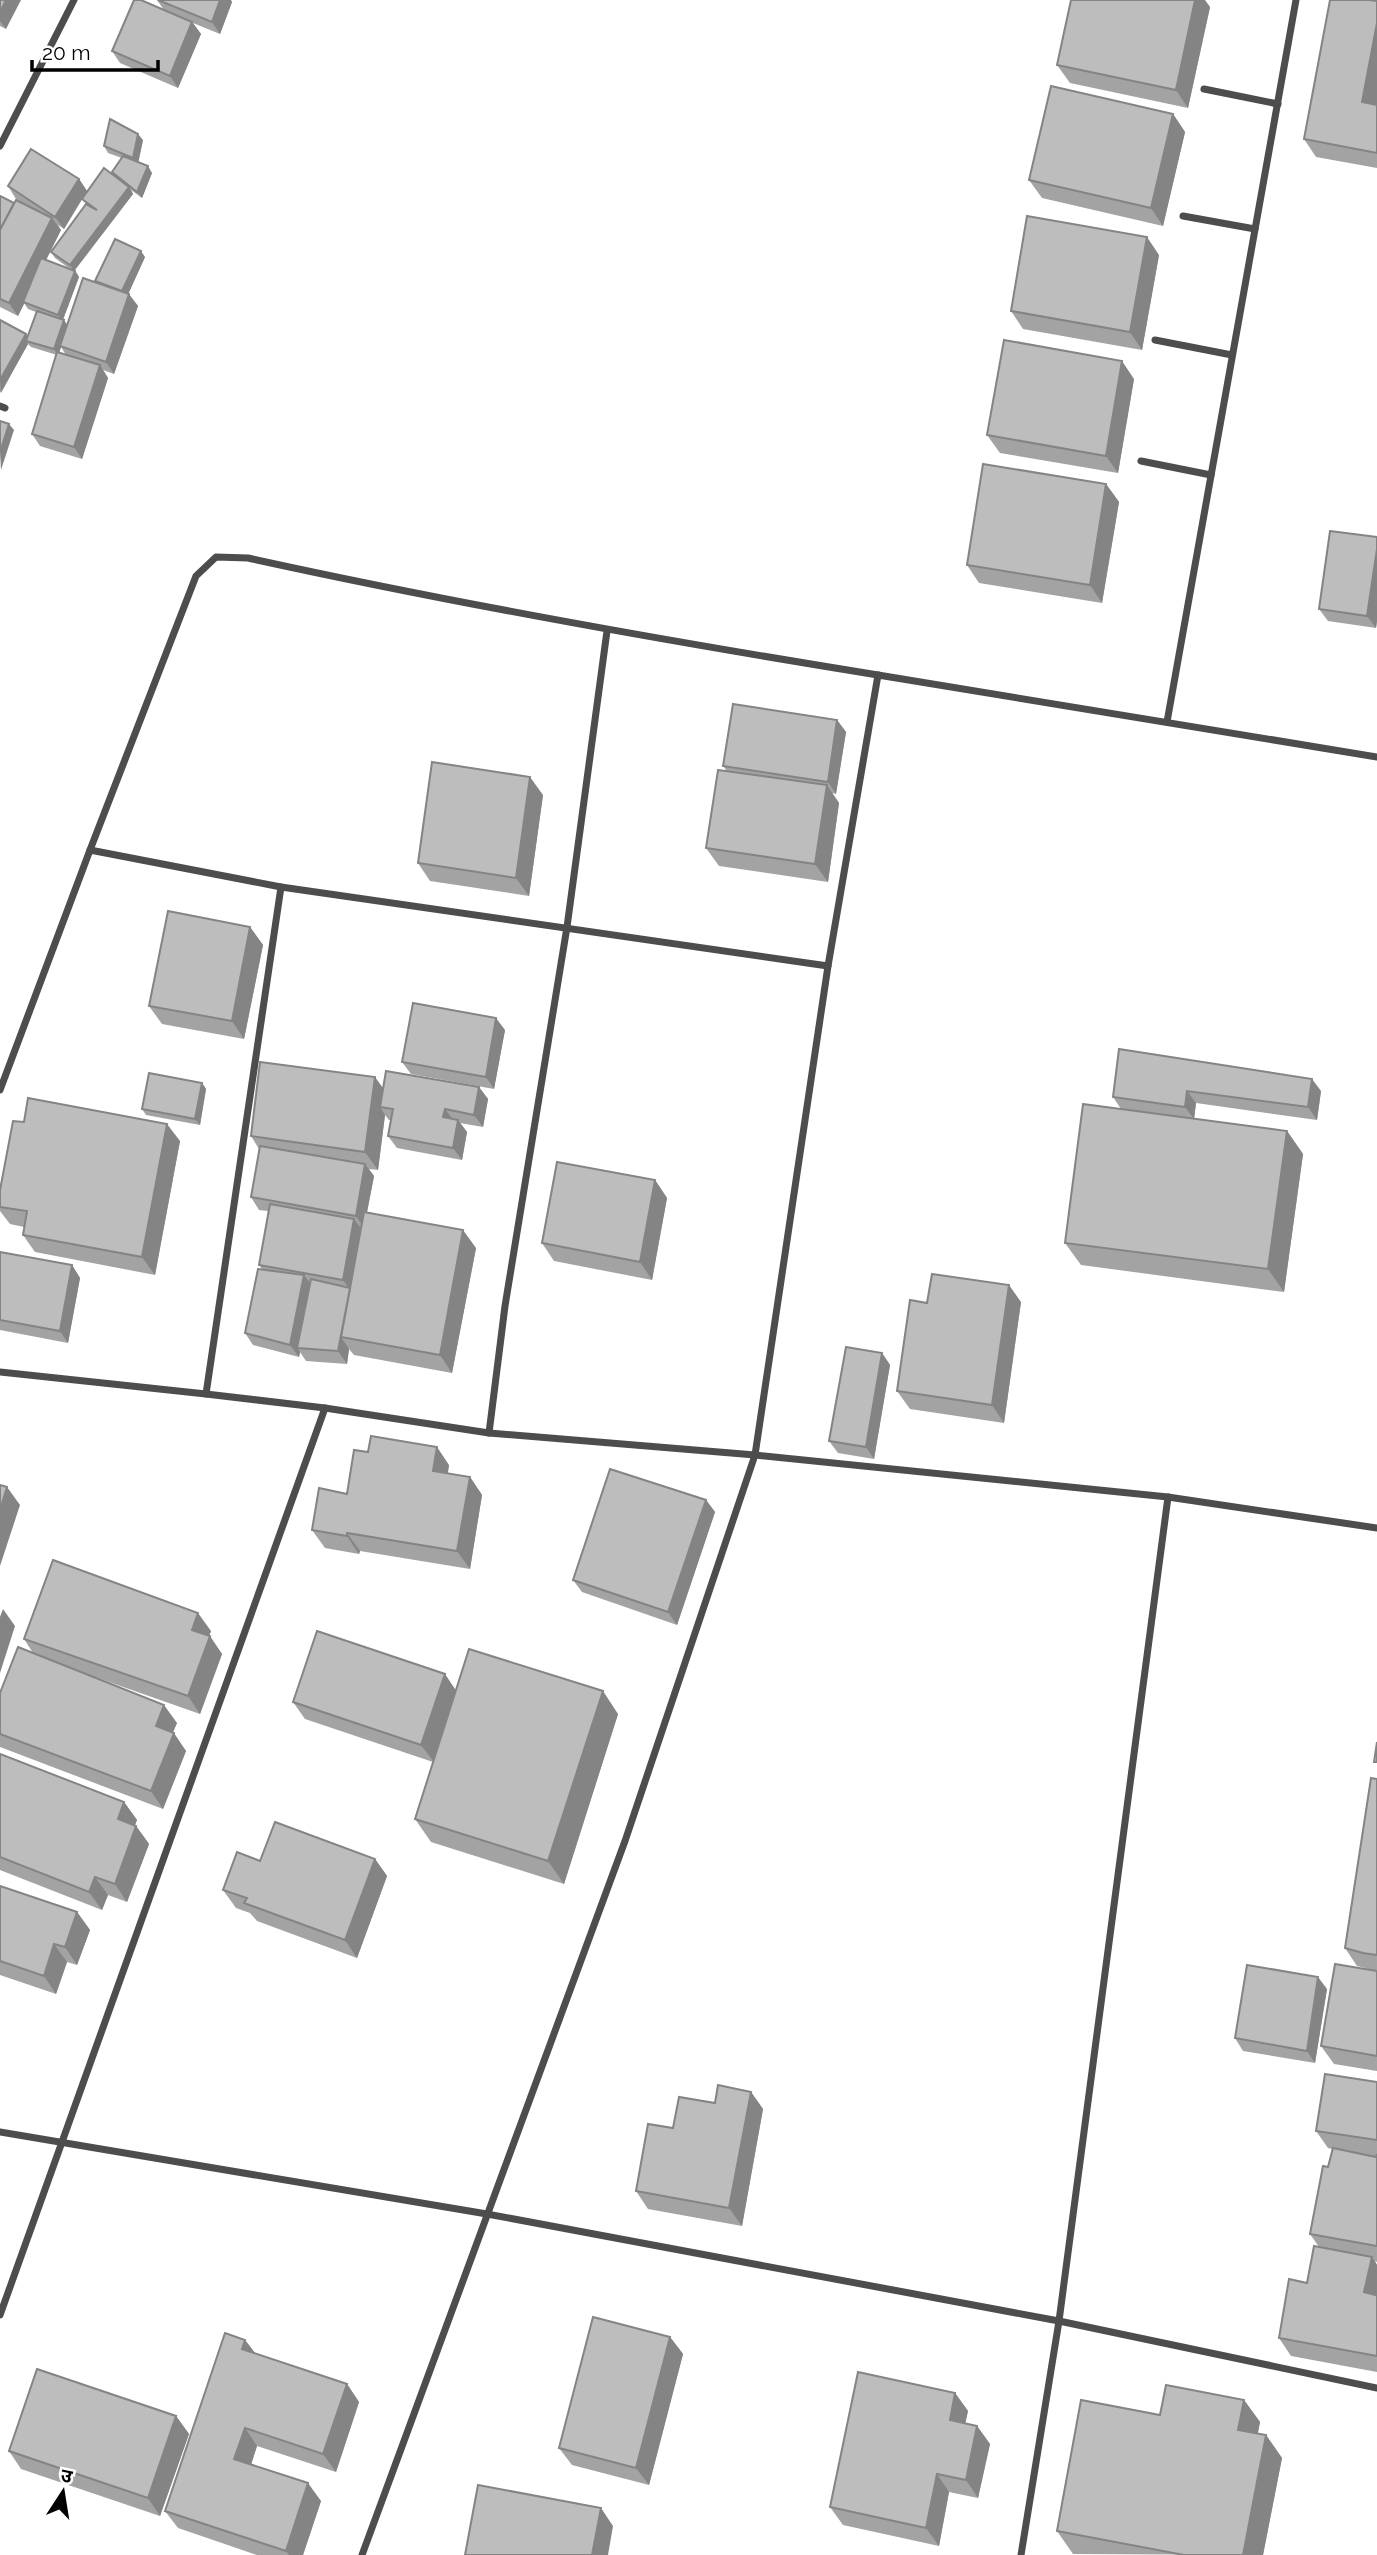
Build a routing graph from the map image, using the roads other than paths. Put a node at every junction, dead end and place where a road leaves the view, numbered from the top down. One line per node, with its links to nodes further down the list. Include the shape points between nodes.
1 (74, 0): 5 (street)
2 (1296, 0): 4 (street)
3 (1204, 89): 4 (street)
4 (1278, 104): 7 (street)
5 (0, 146)
6 (1183, 216): 7 (street)
7 (1255, 229): 9 (street)
8 (1155, 340): 9 (street)
9 (1233, 355): 11 (street)
10 (1141, 461): 11 (street)
11 (1211, 475): 14 (street)
12 (607, 631): 13 (street); 16 (street, via 248,558 216,557 196,576); 18 (street)
13 (878, 675): 14 (street); 19 (street)
14 (1167, 722): 15 (street)
15 (1377, 757)
16 (90, 850): 17 (street); 20 (street)
17 (281, 887): 18 (street); 22 (street)
18 (567, 927): 19 (street); 24 (street, via 505,1306)
19 (828, 966): 25 (street)
20 (0, 1090)
21 (0, 1372): 22 (street)
22 (206, 1394): 23 (street)
23 (325, 1408): 24 (street); 29 (street)
24 (489, 1433): 25 (street)
25 (755, 1455): 26 (street); 30 (street, via 625,1841)
26 (1168, 1497): 27 (street); 33 (street)
27 (1377, 1528)
28 (0, 2132): 29 (street)
29 (61, 2144): 30 (street); 31 (street)
30 (487, 2214): 33 (street); 35 (street)
31 (3, 2297): 32 (street)
32 (0, 2315)
33 (1059, 2321): 34 (street); 36 (street)
34 (1377, 2388)
35 (362, 2555)
36 (1021, 2555)

